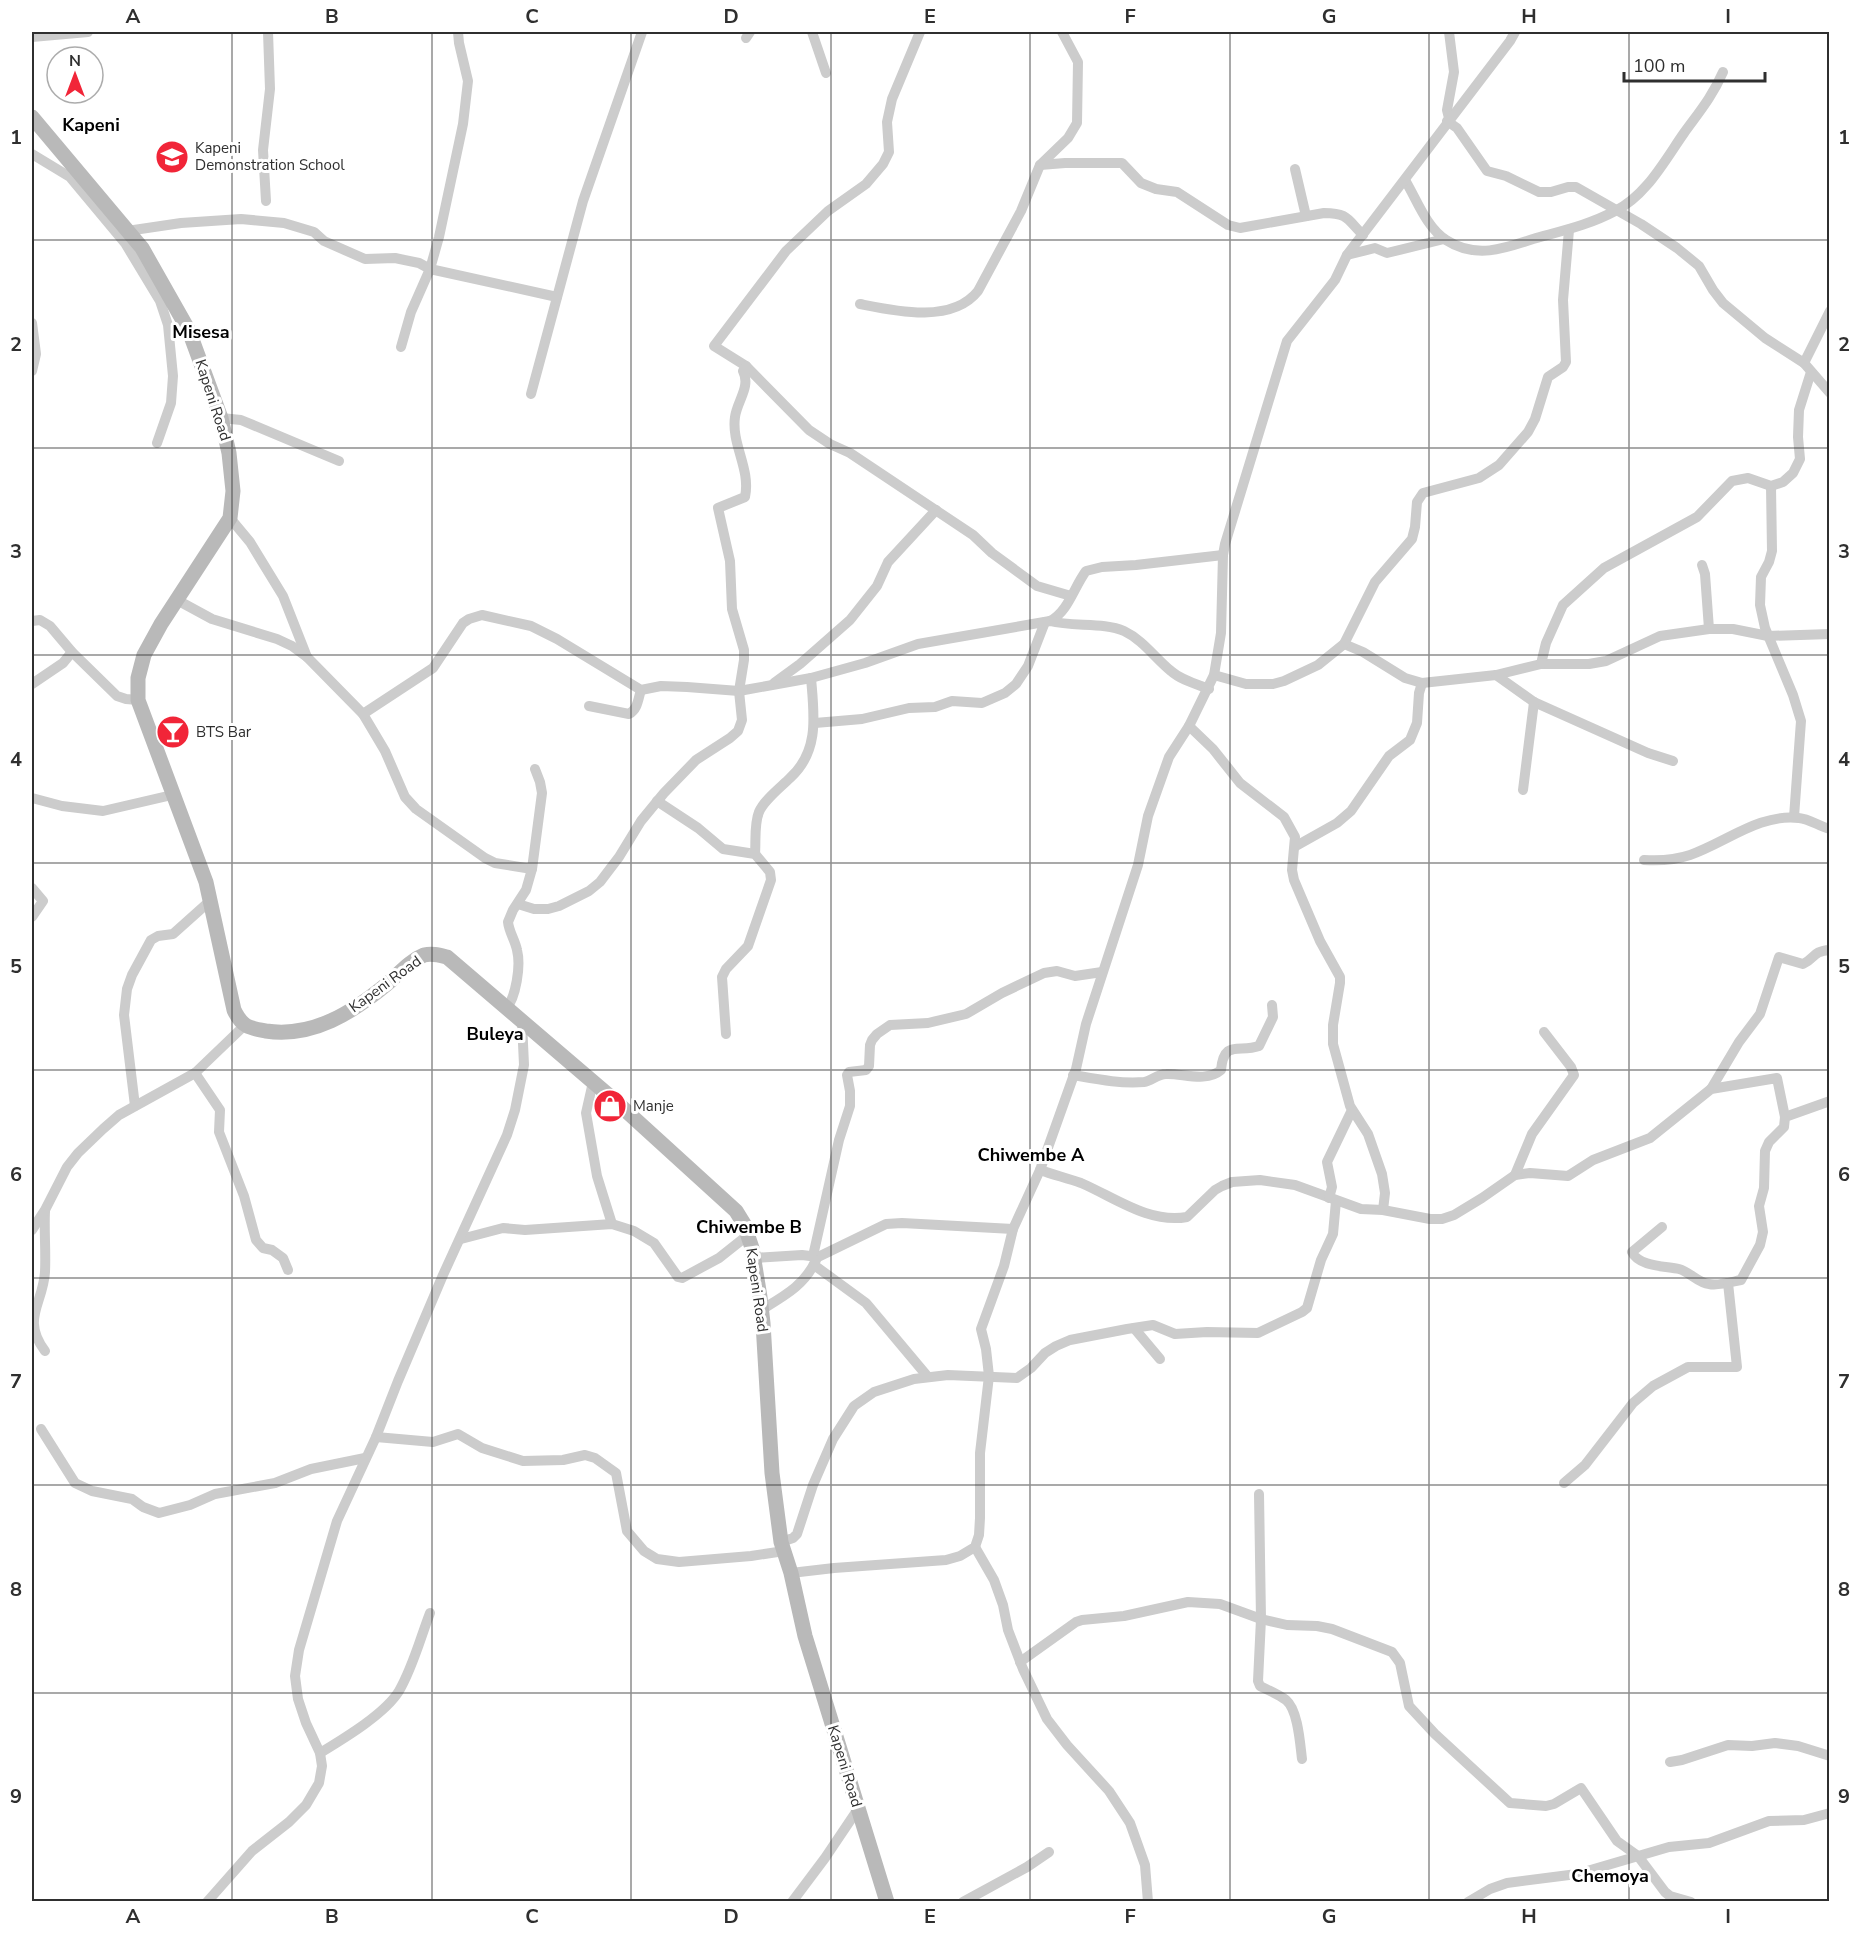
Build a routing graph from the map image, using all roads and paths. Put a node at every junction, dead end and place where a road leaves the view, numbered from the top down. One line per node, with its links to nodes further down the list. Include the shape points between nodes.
1 (88, 32): 10 (street)
2 (267, 32): 19 (street, via 270,89 263,150)
3 (458, 32): 27 (street, via 467,76 465,113)
4 (642, 32): 28 (street, via 583,201)
5 (812, 32): 12 (street)
6 (920, 32): 34 (street, via 892,99 889,152 883,164 866,184 828,211 786,251 715,343 716,348)
7 (1062, 32): 16 (street, via 1078,62 1077,123 1068,138)
8 (1449, 32): 14 (street, via 1454,72 1447,107)
9 (1515, 32): 14 (street)
10 (32, 37)
11 (1723, 72): 20 (street, via 1709,101 1660,167 1634,198)
12 (826, 73)
13 (32, 117): 23 (main road, Kapeni Road)
14 (1450, 119): 18 (street); 20 (street, via 1487,171 1539,192 1576,187)
15 (32, 154): 40 (street, via 70,177 125,243 160,301 168,325 173,376 171,403)
16 (1040, 165): 21 (street, via 1122,163 1141,183 1177,192 1228,225 1240,228); 29 (street, via 1021,211 974,296 952,309 935,311)
17 (1295, 169): 21 (street)
18 (1406, 180): 24 (street); 25 (street, via 1430,223)
19 (266, 201)
20 (1617, 211): 22 (street); 33 (street, via 1677,248 1699,266 1713,290 1735,314)
21 (1306, 216): 24 (street, via 1341,213)
22 (1569, 230): 25 (street, via 1504,249 1482,251 1465,249); 54 (street, via 1563,300 1566,362 1548,377 1528,432 1499,465 1479,478 1419,497 1412,539 1375,582)
23 (127, 231): 27 (street, via 242,219 284,223 314,232 324,241 365,259 395,258); 39 (main road, Kapeni Road, via 142,248 189,332)
24 (1363, 235): 26 (street)
25 (1444, 238): 26 (street, via 1387,253 1375,248)
26 (1347, 255): 45 (street, via 1335,280 1287,341)
27 (430, 269): 28 (street); 32 (street)
28 (557, 297): 38 (street)
29 (860, 304)
30 (1830, 310): 33 (street)
31 (32, 323): 35 (street, via 36,354)
32 (401, 347)
33 (1804, 363): 36 (street)
34 (746, 366): 43 (street, via 809,430); 66 (street, via 744,391 735,417 745,497 718,508 730,561 732,609 744,650)
35 (32, 370)
36 (1811, 372): 37 (street); 42 (street, via 1799,410 1799,461 1787,479)
37 (1830, 393)
38 (531, 394)
39 (221, 418): 41 (street, via 242,420); 44 (main road, Kapeni Road, via 232,476)
40 (157, 443)
41 (339, 461)
42 (1771, 486): 53 (street, via 1772,551 1761,579 1761,605); 57 (street, via 1748,478 1732,481 1697,517 1604,568 1563,605)
43 (936, 510): 47 (street, via 1037,586); 63 (street, via 888,562 878,586 850,620 800,664)
44 (230, 518): 48 (main road, Kapeni Road); 56 (street, via 284,596)
45 (1223, 555): 47 (street, via 1089,569); 58 (street, via 1221,633)
46 (1702, 566): 51 (street)
47 (1071, 596): 50 (street, via 1059,615)
48 (177, 600): 56 (street, via 212,619 277,639); 67 (main road, Kapeni Road, via 142,659)
49 (32, 621): 55 (street, via 40,620 50,626)
50 (1048, 622): 60 (street, via 918,644); 64 (street, via 1125,631 1172,672); 71 (street, via 1021,676 1005,693 989,700 977,704 952,701 855,720)
51 (1710, 629): 53 (street); 57 (street, via 1660,636 1606,661)
52 (1830, 634): 53 (street)
53 (1768, 636): 79 (street, via 1801,721)
54 (1344, 644): 58 (street, via 1318,665 1273,684 1246,684); 61 (street, via 1405,678)
55 (72, 652): 62 (street); 67 (street, via 117,696)
56 (307, 657): 70 (street)
57 (1541, 664): 59 (street)
58 (1214, 675): 64 (street)
59 (1496, 675): 61 (street); 68 (street)
60 (811, 678): 63 (street); 71 (street)
61 (1422, 683): 81 (street, via 1417,723 1410,740 1389,756 1351,811)
62 (32, 684)
63 (762, 688): 66 (street)
64 (1209, 689): 72 (street)
65 (641, 690): 66 (street, via 661,686); 69 (street, via 629,714); 70 (street, via 531,626 482,615 463,623 433,668)
66 (739, 691): 78 (street, via 738,731 696,759)
67 (138, 700): 76 (main road, Kapeni Road)
68 (1534, 702): 73 (street); 75 (street)
69 (589, 706)
70 (363, 714): 84 (street, via 405,797 416,810 485,858)
71 (814, 723): 82 (street, via 806,758 759,811)
72 (1189, 726): 81 (street, via 1240,783 1284,817); 90 (street, via 1169,757 1148,816 1138,865)
73 (1673, 761)
74 (535, 769): 84 (street, via 542,793)
75 (1523, 790)
76 (172, 795): 77 (street, via 103,811); 86 (main road, Kapeni Road)
77 (32, 798)
78 (657, 801): 82 (street, via 723,849); 87 (street, via 619,857 589,891 548,909)
79 (1794, 818): 80 (street); 83 (street, via 1760,823 1692,854)
80 (1830, 829)
81 (1296, 846): 103 (street, via 1294,880 1340,977 1332,1036)
82 (755, 854): 96 (street, via 770,872 771,880 748,946 722,977)
83 (1644, 860)
84 (532, 869): 87 (street)
85 (32, 888): 88 (street, via 43,901)
86 (210, 900): 94 (main road, Kapeni Road, via 229,996); 102 (street, via 172,934 151,940 132,975 124,1015)
87 (518, 904): 92 (street, via 508,922 518,962 515,991)
88 (32, 917)
89 (1830, 950): 100 (street, via 1819,951 1803,964 1779,957 1760,1014)
90 (1102, 972): 98 (street); 117 (street, via 1075,976 1057,971 1044,973 966,1014 928,1023 896,1023 877,1034 870,1045 868,1068 848,1075 850,1106 839,1140)
91 (1272, 1005): 98 (street, via 1273,1017 1260,1046 1227,1051 1216,1074 1164,1074 1145,1082)
92 (506, 1010): 93 (main road, Kapeni Road); 94 (main road, Kapeni Road, via 447,957 430,954 321,1026 288,1033)
93 (522, 1022): 99 (main road, Kapeni Road); 115 (street, via 524,1065 515,1110)
94 (244, 1026): 97 (street)
95 (1544, 1032): 106 (street, via 1574,1075 1532,1134)
96 (726, 1034)
97 (195, 1073): 102 (street); 118 (street, via 220,1110 219,1132 256,1240 283,1258)
98 (1073, 1075): 105 (street)
99 (592, 1082): 110 (street, via 586,1113 597,1176); 114 (main road, Kapeni Road, via 721,1196 736,1211)
100 (1711, 1089): 104 (street, via 1777,1077); 106 (street, via 1653,1137 1586,1163 1568,1176)
101 (1830, 1101): 104 (street)
102 (135, 1106): 108 (street, via 119,1115 78,1153)
103 (1352, 1110): 107 (street, via 1327,1162); 109 (street, via 1368,1134 1382,1174)
104 (1785, 1117): 119 (street, via 1784,1127 1765,1151 1764,1188 1758,1206 1763,1232 1760,1245 1741,1280)
105 (1040, 1170): 107 (street, via 1160,1217 1191,1215 1215,1190 1232,1182 1279,1182); 112 (street)
106 (1515, 1175): 109 (street, via 1442,1219)
107 (1332, 1199): 109 (street, via 1361,1209); 121 (street, via 1333,1234 1302,1312 1258,1333 1174,1334 1153,1325)
108 (45, 1210): 113 (street); 122 (street, via 45,1273 33,1325 37,1341)
109 (1383, 1210)
110 (612, 1224): 114 (street, via 654,1243 682,1278 719,1258); 115 (street, via 503,1228)
111 (1662, 1227): 119 (street, via 1632,1252 1634,1257 1683,1270 1707,1284)
112 (1013, 1229): 117 (street, via 886,1224); 124 (street, via 981,1329)
113 (32, 1230)
114 (748, 1235): 116 (main road, Kapeni Road)
115 (460, 1239): 127 (street)
116 (754, 1258): 117 (street); 120 (main road, Kapeni Road)
117 (815, 1259): 120 (street, via 809,1274 793,1291); 125 (street, via 866,1303)
118 (288, 1270)
119 (1728, 1283): 129 (street, via 1737,1366 1688,1367 1653,1386 1634,1403 1585,1465)
120 (761, 1310): 131 (main road, Kapeni Road, via 774,1491)
121 (1134, 1328): 123 (street); 124 (street, via 1064,1343 1045,1353 1017,1378)
122 (45, 1351)
123 (1160, 1359)
124 (989, 1376): 125 (street); 132 (street, via 980,1453 979,1535)
125 (928, 1377): 131 (street, via 874,1392 854,1406 833,1439 797,1534)
126 (41, 1429): 128 (street, via 75,1483 92,1491 132,1499 159,1513 215,1494 275,1483 311,1469)
127 (376, 1437): 128 (street); 131 (street, via 433,1442 458,1434 488,1450 523,1461 591,1456 616,1473 627,1531 639,1547 657,1558 680,1562)
128 (365, 1458): 137 (street, via 337,1521 297,1661 298,1699)
129 (1564, 1483)
130 (1259, 1494): 135 (street)
131 (782, 1546): 133 (main road, Kapeni Road)
132 (975, 1547): 133 (street, via 946,1560); 136 (street, via 994,1580)
133 (791, 1573): 141 (main road, Kapeni Road, via 805,1636)
134 (430, 1613): 137 (street, via 398,1693 366,1723)
135 (1261, 1619): 136 (street, via 1205,1601 1178,1603 1124,1617 1082,1620); 139 (street, via 1258,1681 1290,1704); 144 (street, via 1332,1629 1392,1652 1400,1663 1409,1706 1510,1803 1546,1806 1581,1788 1617,1841)
136 (1020, 1662): 149 (street, via 1047,1719 1109,1791 1130,1823 1145,1865)
137 (320, 1753): 145 (street, via 322,1773 306,1805 252,1851)
138 (1830, 1756): 140 (street, via 1775,1743 1728,1745)
139 (1302, 1759)
140 (1670, 1762)
141 (858, 1809): 146 (street); 147 (main road, Kapeni Road)
142 (1830, 1813): 144 (street, via 1804,1820 1769,1821 1709,1843 1669,1847)
143 (1049, 1852): 148 (street)
144 (1638, 1856): 150 (street, via 1577,1874 1507,1883); 151 (street, via 1670,1896)
145 (207, 1902)
146 (792, 1902)
147 (887, 1902)
148 (963, 1902)
149 (1148, 1902)
150 (1468, 1902)
151 (1691, 1902)

